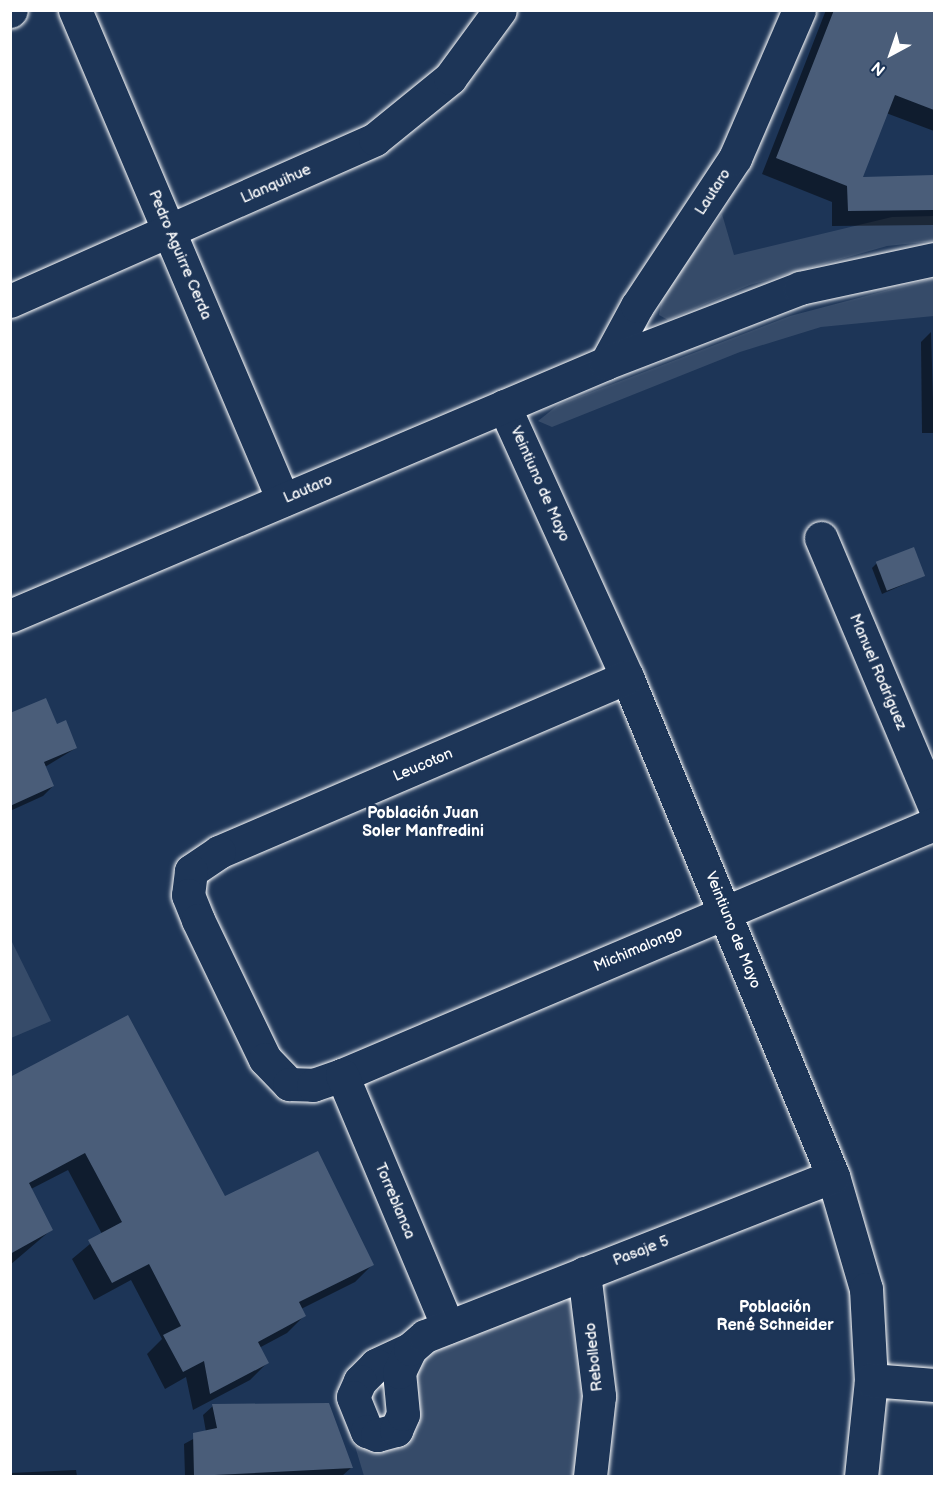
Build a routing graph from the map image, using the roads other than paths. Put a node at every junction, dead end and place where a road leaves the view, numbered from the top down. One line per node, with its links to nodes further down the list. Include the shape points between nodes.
1 (75, 10): 4 (street, Pedro Aguirre Cerda)
2 (500, 10): 4 (street, Llanquihue, via 450,78 375,139)
3 (800, 10): 7 (street, Lautaro, via 735,158 637,306)
4 (170, 232): 6 (street, Llanquihue); 9 (street, Pedro Aguirre Cerda)
5 (934, 259): 7 (street, Lautaro, via 801,288)
6 (10, 301)
7 (606, 363): 8 (street, Lautaro)
8 (504, 406): 9 (street, Lautaro); 12 (street, Veintiuno de Mayo)
9 (283, 500): 11 (street, Lautaro)
10 (821, 538): 13 (street, Manuel Rodríguez)
11 (10, 616)
12 (627, 677): 15 (street, Veintiuno de Mayo); 16 (street, Leucoton, via 219,852 191,871 188,895 265,1059 289,1084 313,1085)
13 (934, 806)
14 (934, 824): 15 (street, Michimalongo)
15 (726, 912): 16 (street, Michimalongo); 17 (street, Veintiuno de Mayo)
16 (342, 1075): 19 (street, Torreblanca)
17 (833, 1176): 18 (street, Pasaje 5); 21 (street, Veintiuno de Mayo, via 866,1289)
18 (584, 1274): 19 (street, Pasaje 5); 23 (street, Rebolledo, via 599,1396)
19 (448, 1327): 20 (street, Pasaje 5)
20 (410, 1349)
21 (870, 1380): 22 (street); 24 (street, Veintiuno de Mayo)
22 (934, 1384)
23 (590, 1476)
24 (861, 1476)

